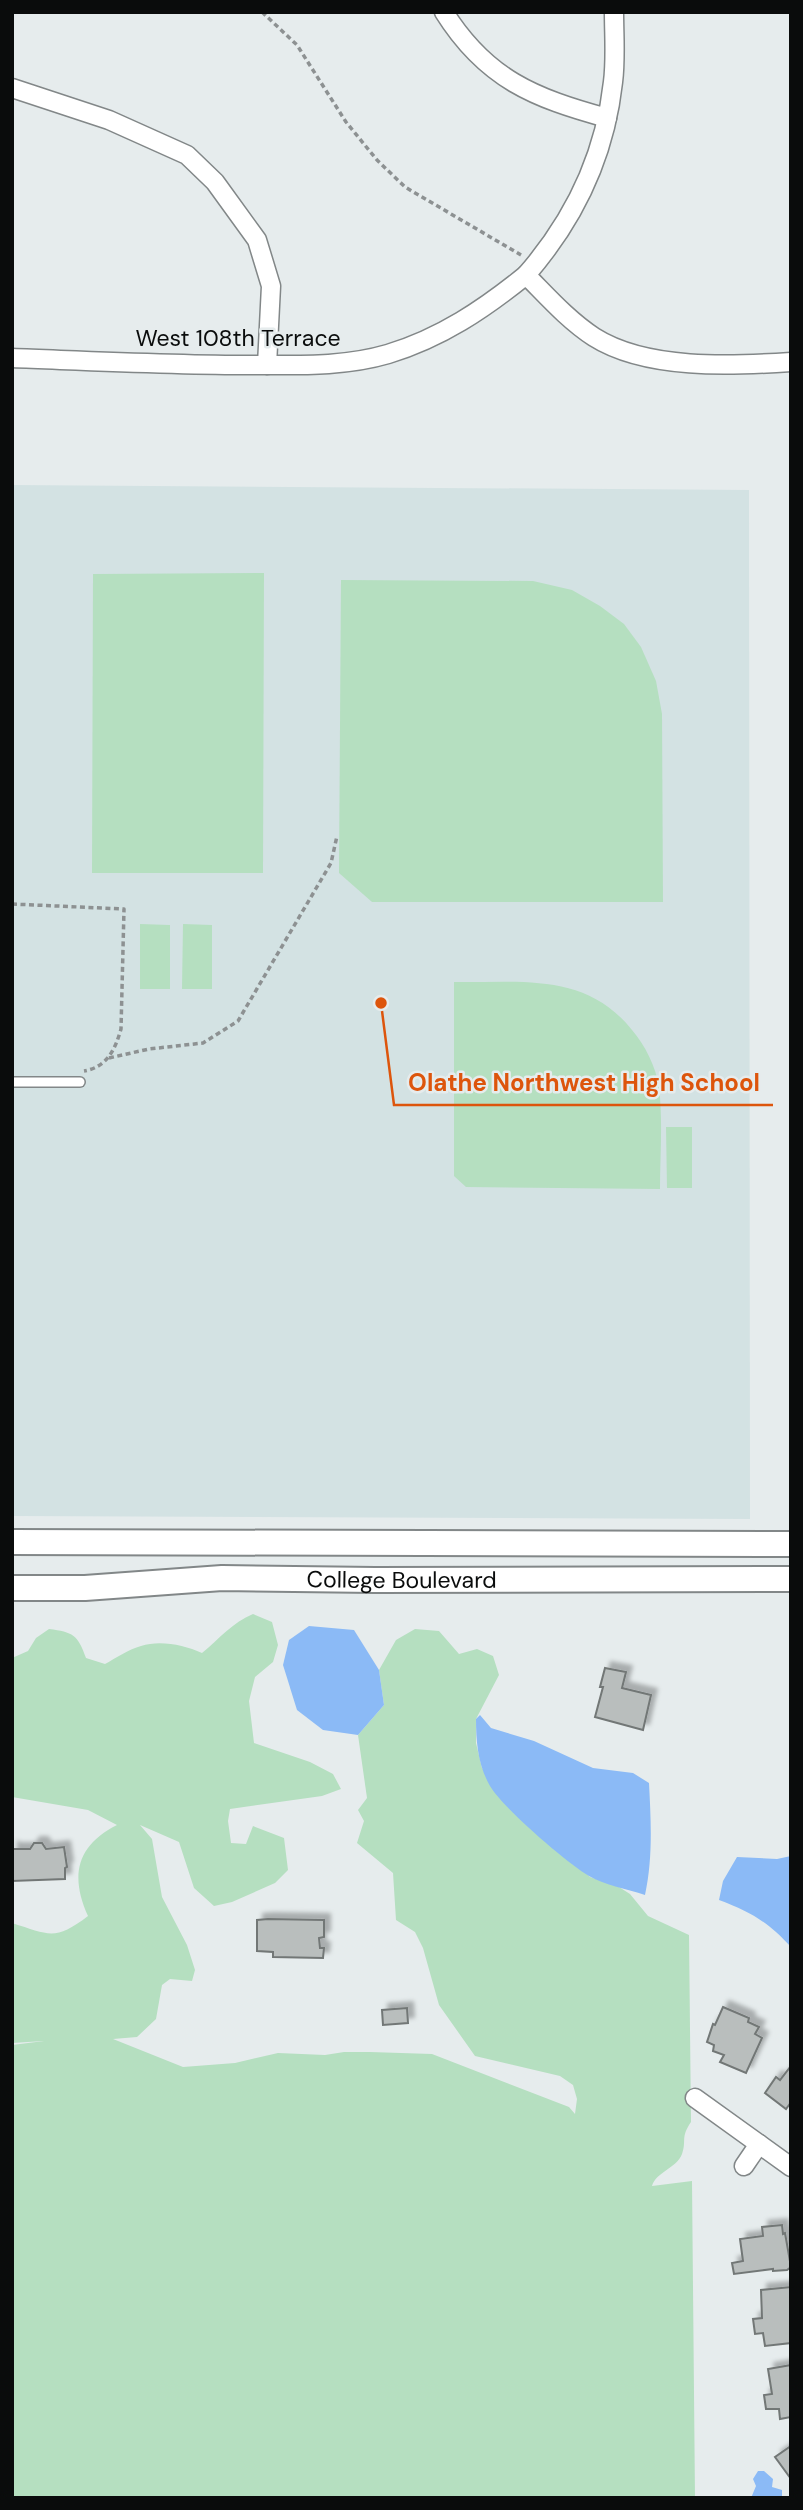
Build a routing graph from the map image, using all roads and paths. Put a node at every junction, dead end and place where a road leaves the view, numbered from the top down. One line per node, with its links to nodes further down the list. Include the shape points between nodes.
1 (262, 12): 6 (path, via 297,45 346,122 405,187)
2 (444, 12): 5 (street, via 468,46 515,84 546,100)
3 (614, 12): 5 (street, West 108th Terrace, via 614,80)
4 (12, 88): 9 (street, via 109,120 187,155 215,182 257,240 271,286)
5 (607, 118): 6 (street, West 108th Terrace, via 592,173 559,232)
6 (530, 270): 8 (street, via 575,323 620,349 682,363); 9 (street, West 108th Terrace, via 456,325 407,348 335,364)
7 (12, 358): 9 (street, West 108th Terrace)
8 (791, 362)
9 (267, 365)
10 (337, 836): 12 (path, via 331,863 238,1021 203,1043)
11 (12, 904): 12 (path, via 124,909 121,1029)
12 (109, 1058): 13 (path, via 98,1068)
13 (82, 1071)
14 (12, 1082): 15 (lane)
15 (80, 1082)
16 (12, 1542): 17 (main road, College Boulevard)
17 (791, 1544)
18 (791, 1579): 19 (main road, College Boulevard, via 222,1578)
19 (12, 1588)
20 (695, 2098): 21 (street)
21 (760, 2144): 22 (street); 23 (street)
22 (744, 2166)
23 (791, 2167)

